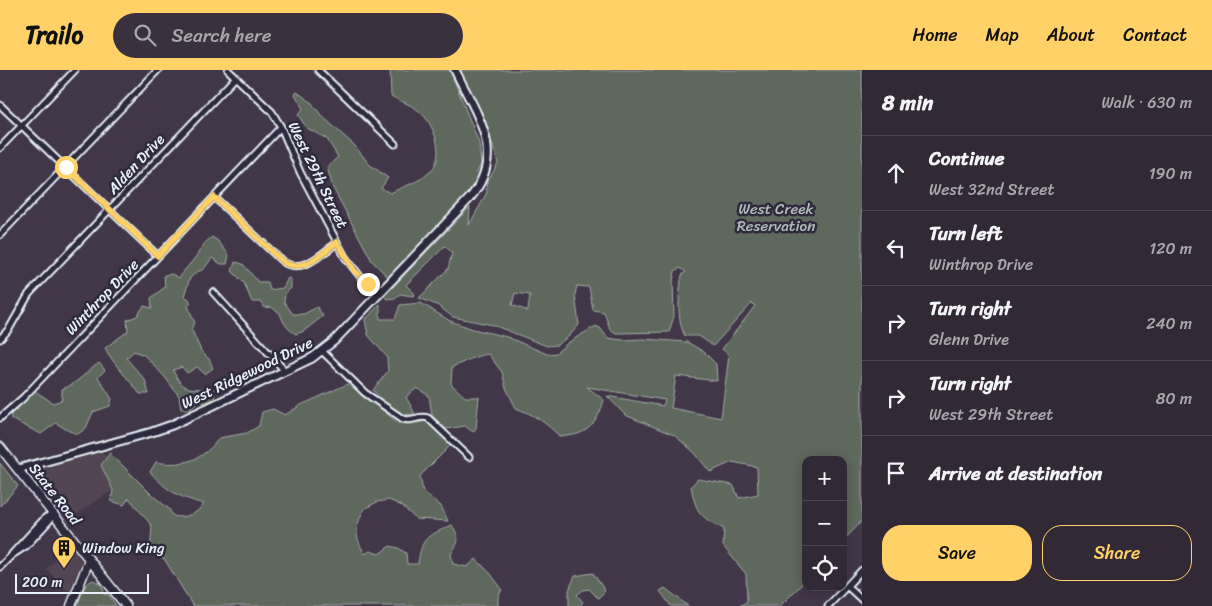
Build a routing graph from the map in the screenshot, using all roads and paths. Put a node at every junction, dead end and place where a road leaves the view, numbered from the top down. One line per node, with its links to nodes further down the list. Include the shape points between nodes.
1 (75, 70): 8 (street)
2 (158, 70): 12 (street)
3 (228, 70): 6 (street, West 29th Street)
4 (318, 70): 10 (street)
5 (455, 70): 19 (street, West Ridgewood Drive, via 485,136 488,154 485,175 470,199)
6 (236, 77): 9 (street, West 29th Street, via 272,112); 14 (street, Alden Drive)
7 (0, 105): 8 (street)
8 (22, 125): 11 (street); 12 (street)
9 (281, 127): 13 (street, Winthrop Drive); 16 (street, West 29th Street, via 300,172)
10 (395, 144)
11 (0, 148)
12 (66, 167): 14 (street); 15 (street)
13 (214, 197): 16 (street, via 289,265 303,266); 17 (street, Winthrop Drive)
14 (110, 210): 17 (street); 20 (street, Alden Drive, via 29,294)
15 (0, 235)
16 (337, 242): 19 (street, West 29th Street, via 354,270)
17 (158, 256): 23 (street, Winthrop Drive, via 23,398)
18 (213, 292): 22 (street)
19 (379, 295): 21 (street, West Ridgewood Drive)
20 (0, 339)
21 (322, 351): 22 (street, West Ridgewood Drive); 25 (street, via 376,402 406,420 428,418)
22 (285, 371): 26 (street, West Ridgewood Drive, via 158,430)
23 (0, 418)
24 (0, 447): 26 (main road, State Road)
25 (469, 457)
26 (18, 469): 27 (main road, State Road)
27 (54, 514): 28 (main road, State Road); 29 (street, via 46,517)
28 (89, 560): 34 (main road); 35 (main road, State Road)
29 (0, 567)
30 (862, 570): 31 (street)
31 (847, 586): 33 (street)
32 (842, 591): 36 (street)
33 (862, 600)
34 (71, 606)
35 (126, 606)
36 (828, 606)

